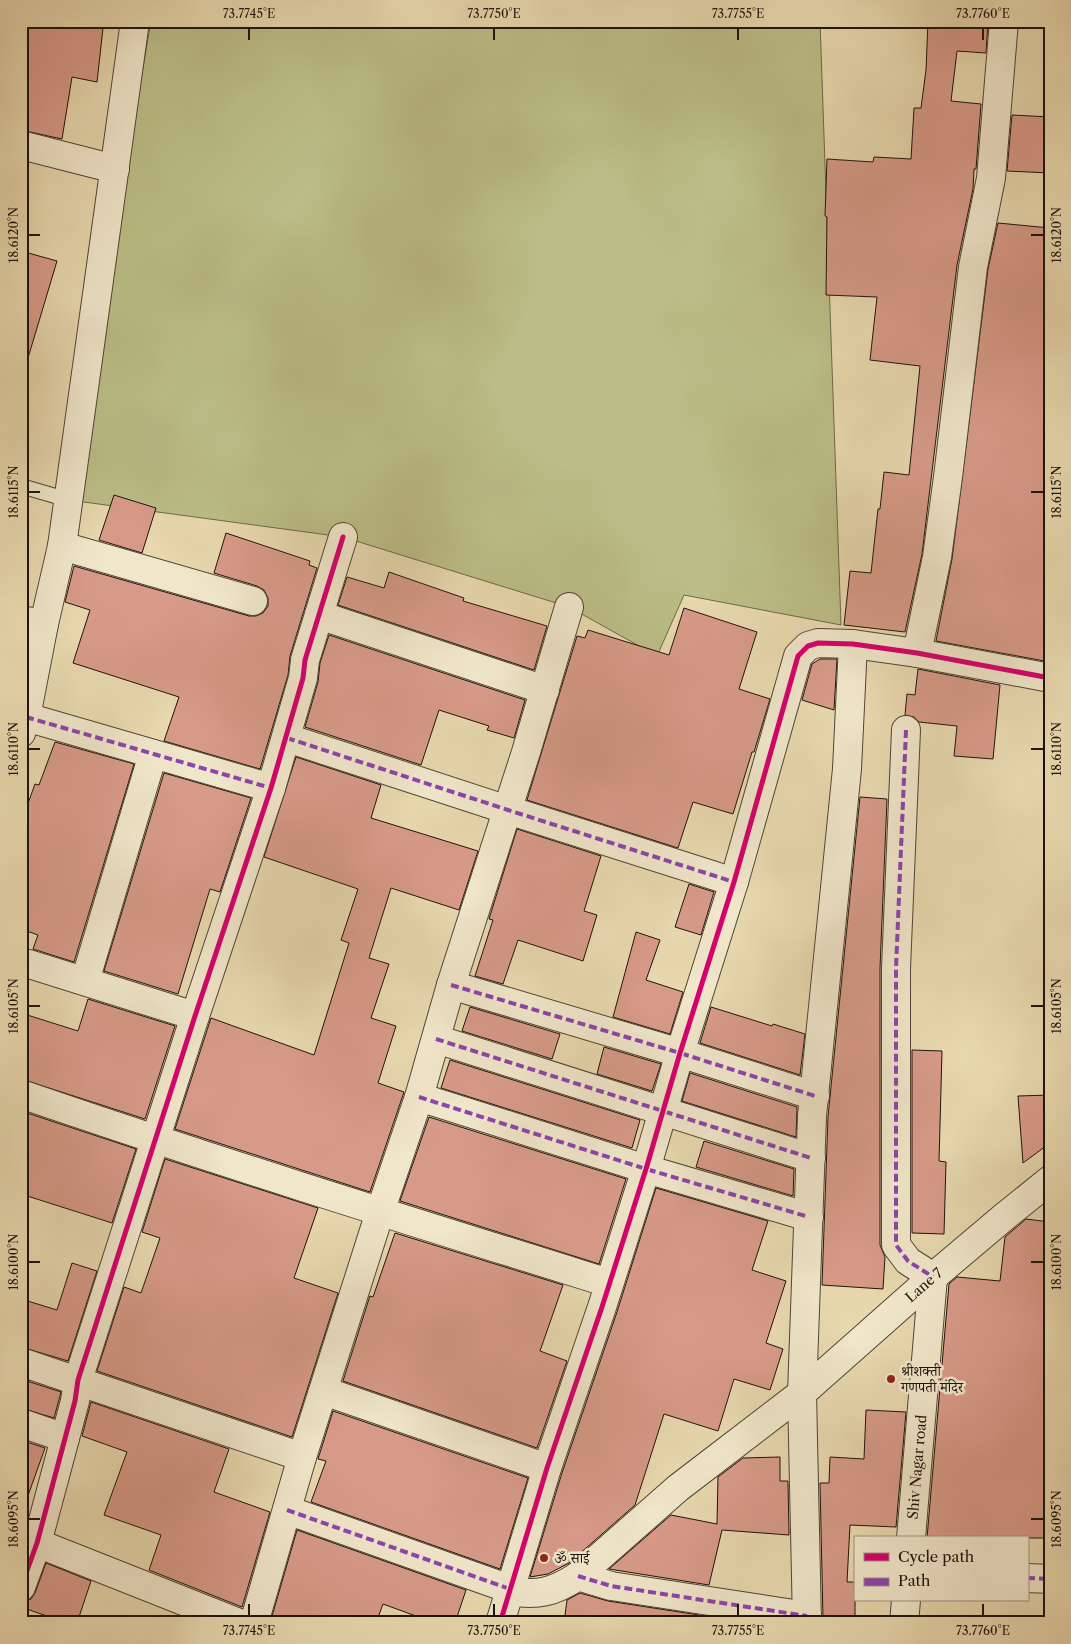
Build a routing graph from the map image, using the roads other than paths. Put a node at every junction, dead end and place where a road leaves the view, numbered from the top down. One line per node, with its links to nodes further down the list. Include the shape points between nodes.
1 (135, 21): 4 (street)
2 (1004, 21): 14 (street, via 991,178 973,267 937,557)
3 (21, 145): 4 (street)
4 (115, 169): 6 (street)
5 (21, 486): 6 (lane)
6 (69, 500): 8 (street)
7 (343, 537): 11 (street)
8 (62, 546): 9 (street); 12 (street)
9 (253, 600)
10 (568, 607): 16 (street)
11 (319, 615): 16 (street); 19 (street)
12 (33, 622): 17 (street)
13 (853, 644): 14 (street); 23 (street, via 818,643 808,646 798,656); 31 (street, via 847,769)
14 (917, 653): 15 (street)
15 (1050, 678)
16 (545, 690): 22 (street)
17 (24, 725): 20 (street)
18 (906, 730): 40 (street, via 896,968 896,1245 908,1261)
19 (287, 738): 21 (street); 22 (street)
20 (153, 754): 21 (street); 25 (street)
21 (271, 788): 27 (street)
22 (508, 810): 23 (street); 26 (street)
23 (734, 882): 29 (street)
24 (29, 964): 25 (street)
25 (85, 982): 27 (street)
26 (451, 985): 28 (street); 29 (street)
27 (195, 1016): 34 (street)
28 (436, 1040): 32 (street); 33 (street)
29 (680, 1053): 31 (street); 33 (street)
30 (21, 1094): 34 (street)
31 (815, 1096): 35 (street)
32 (419, 1097): 36 (street); 38 (street)
33 (662, 1111): 35 (street); 36 (street)
34 (156, 1140): 38 (street); 43 (street)
35 (811, 1158): 39 (street)
36 (646, 1169): 39 (street); 41 (street)
37 (1050, 1180): 40 (street, Lane 7)
38 (380, 1212): 41 (street); 44 (street)
39 (809, 1217): 45 (street)
40 (933, 1277): 45 (street, Lane 7); 51 (street, Shiv Nagar road)
41 (609, 1283): 49 (street)
42 (21, 1362): 43 (street)
43 (78, 1380): 47 (street); 48 (street)
44 (324, 1391): 48 (street); 49 (street)
45 (802, 1393): 53 (street, Lane 7, via 678,1488); 59 (street)
46 (21, 1423): 47 (street)
47 (65, 1438): 52 (street)
48 (302, 1457): 50 (street)
49 (548, 1468): 57 (street)
50 (287, 1510): 57 (street, Lane 7); 61 (street)
51 (910, 1536)
52 (37, 1543): 56 (street); 60 (street)
53 (578, 1576): 57 (street, Lane 7, via 560,1587 538,1594); 59 (street, via 611,1586)
54 (1028, 1578): 55 (street)
55 (1050, 1579)
56 (21, 1587)
57 (510, 1590): 62 (street)
58 (906, 1602): 63 (street)
59 (807, 1619)
60 (239, 1623)
61 (254, 1623)
62 (500, 1623)
63 (904, 1623)

